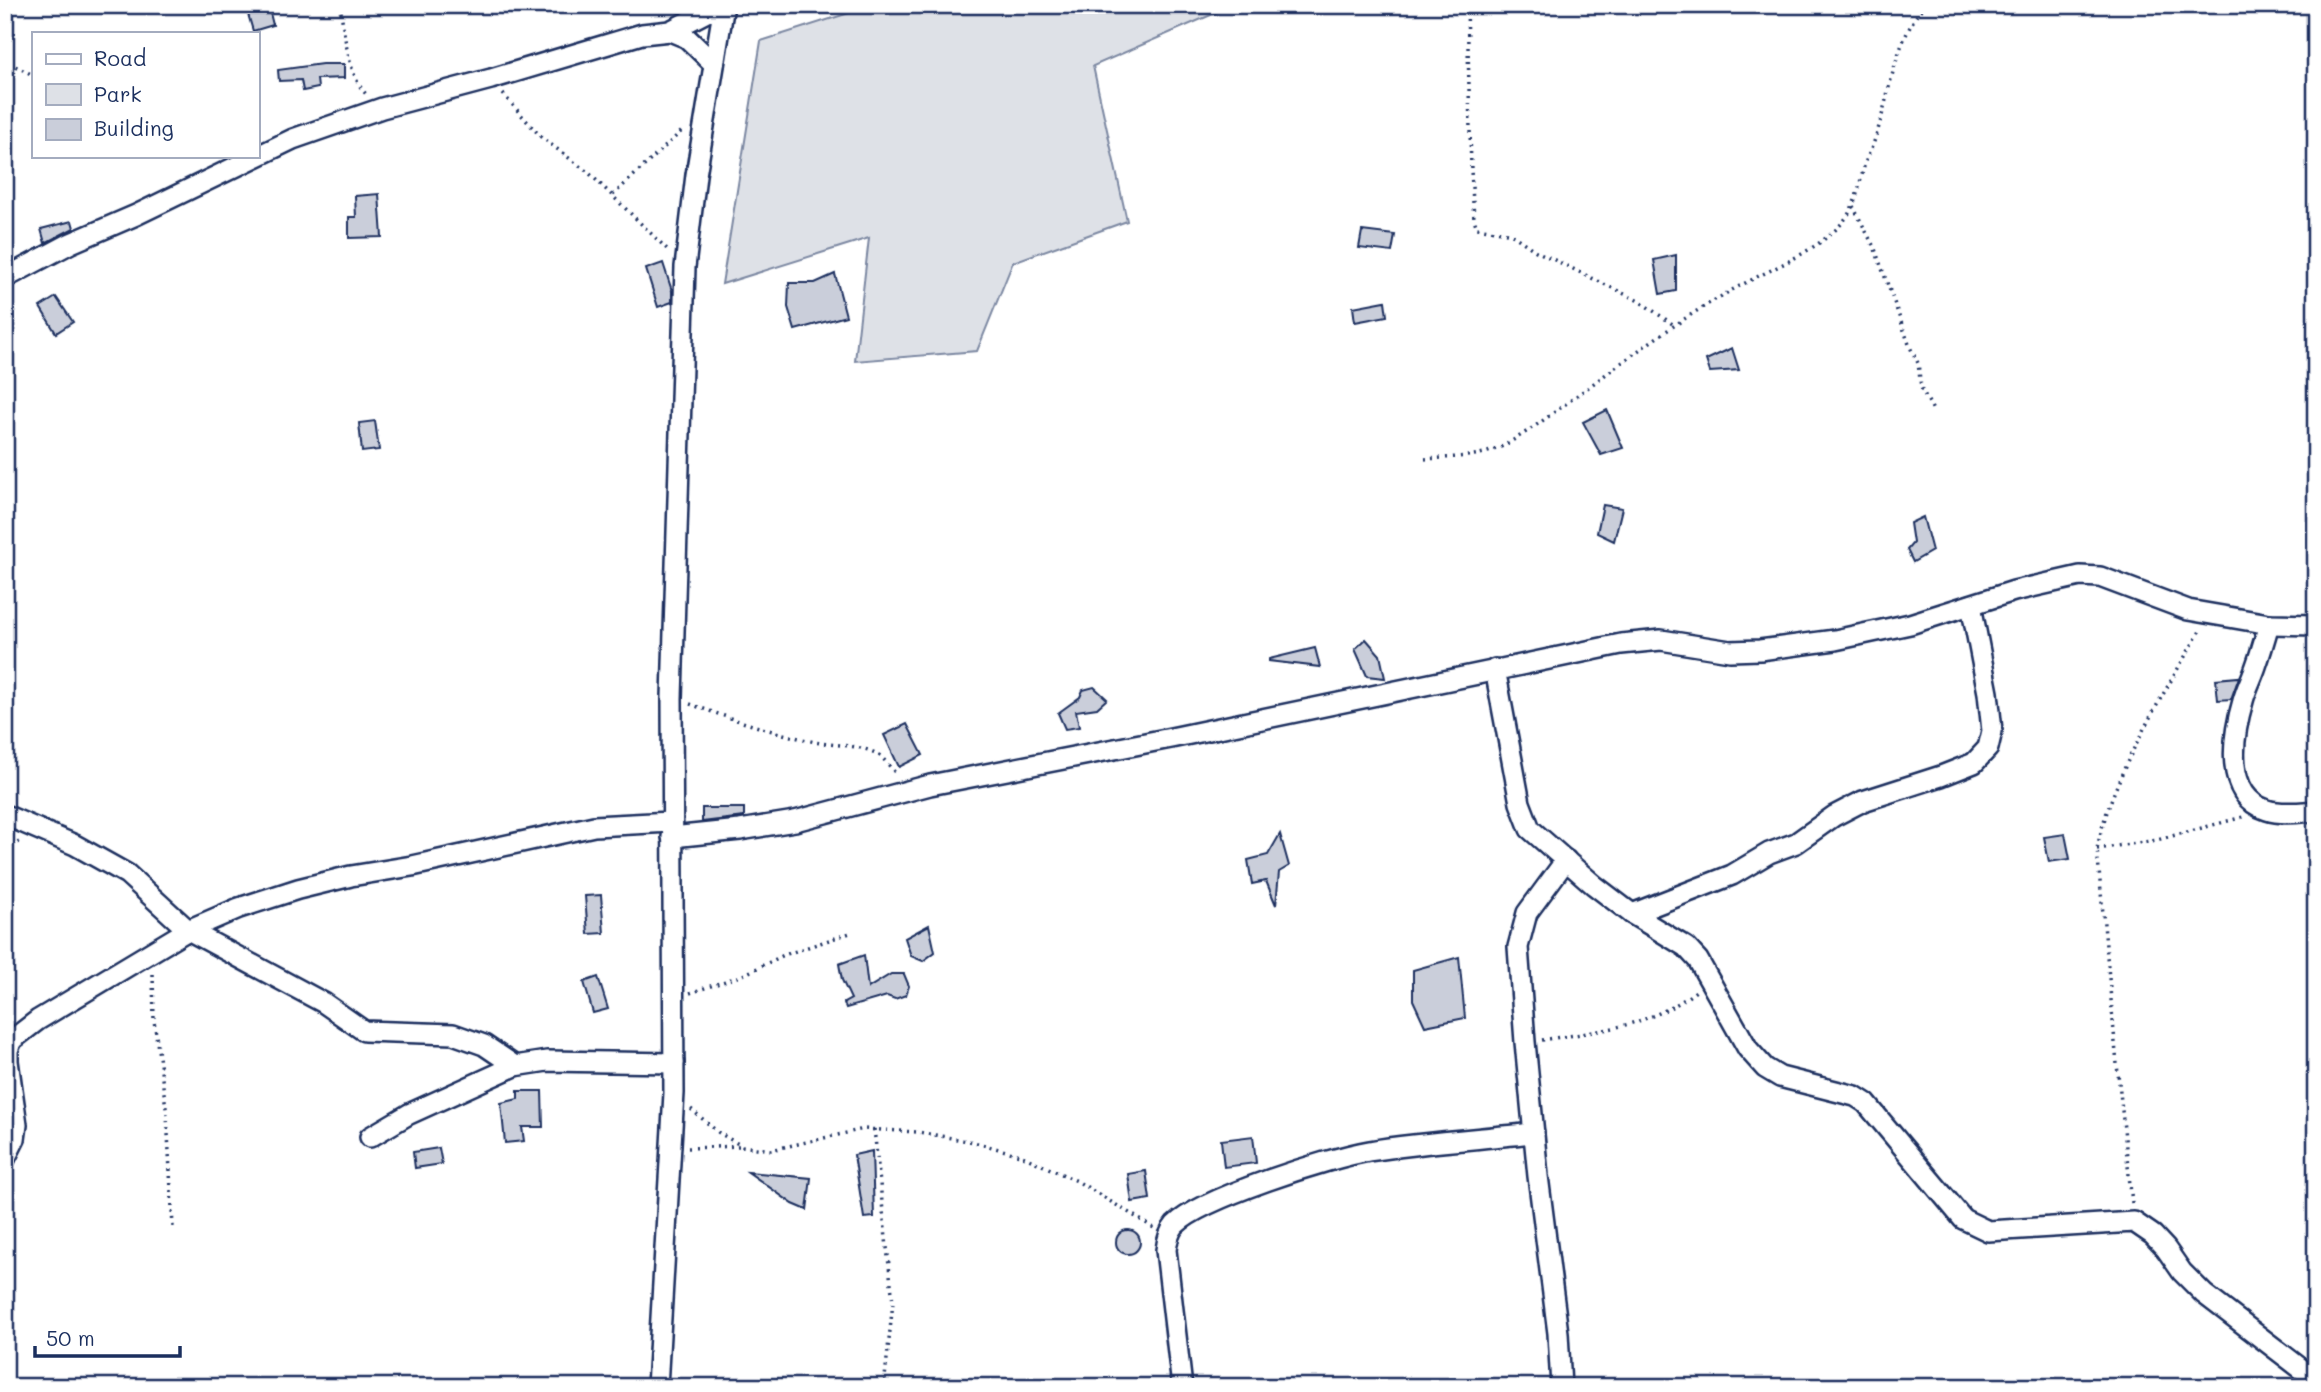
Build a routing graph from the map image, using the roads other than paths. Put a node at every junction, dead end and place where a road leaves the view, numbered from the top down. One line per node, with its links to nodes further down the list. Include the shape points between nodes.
1 (722, 5): 2 (street); 3 (street)
2 (670, 31): 3 (street, via 687,37); 4 (street, via 642,34 382,108)
3 (714, 64): 13 (street, via 685,267)
4 (259, 155)
5 (254, 158): 6 (street)
6 (5, 278)
7 (1972, 605): 8 (street, via 2080,576 2100,577 2188,610); 10 (street, via 1910,624 1760,650 1730,651 1661,640); 15 (street, via 1992,731 1988,748 1974,763 1863,801 1796,843 1732,875)
8 (2269, 624): 9 (street); 11 (street, via 2243,700 2235,737 2235,770 2246,797 2255,804 2269,811)
9 (2316, 625)
10 (1495, 669): 13 (street, via 909,791 795,821 740,830); 14 (street, via 1520,803 1530,829)
11 (2316, 811)
12 (5, 815): 16 (street, via 127,874)
13 (671, 829): 16 (street, via 594,826 351,876 263,900); 17 (street)
14 (1566, 860): 15 (street); 19 (street, via 1527,913 1518,947)
15 (1632, 914): 22 (street, via 1698,960 1748,1049 1765,1068 1780,1077 1866,1102 1963,1219 1988,1231 2134,1222 2166,1248 2204,1294)
16 (188, 930): 18 (street, via 324,1003 364,1031 453,1034 484,1045); 21 (street, via 12,1040 8,1061 18,1125)
17 (674, 1063): 18 (street, via 547,1061); 23 (street)
18 (515, 1066): 20 (street)
19 (1534, 1133): 24 (street, via 1368,1151 1305,1168 1202,1207 1175,1225 1166,1250); 25 (street)
20 (370, 1137)
21 (5, 1159)
22 (2316, 1380)
23 (657, 1387)
24 (1182, 1387)
25 (1561, 1387)

